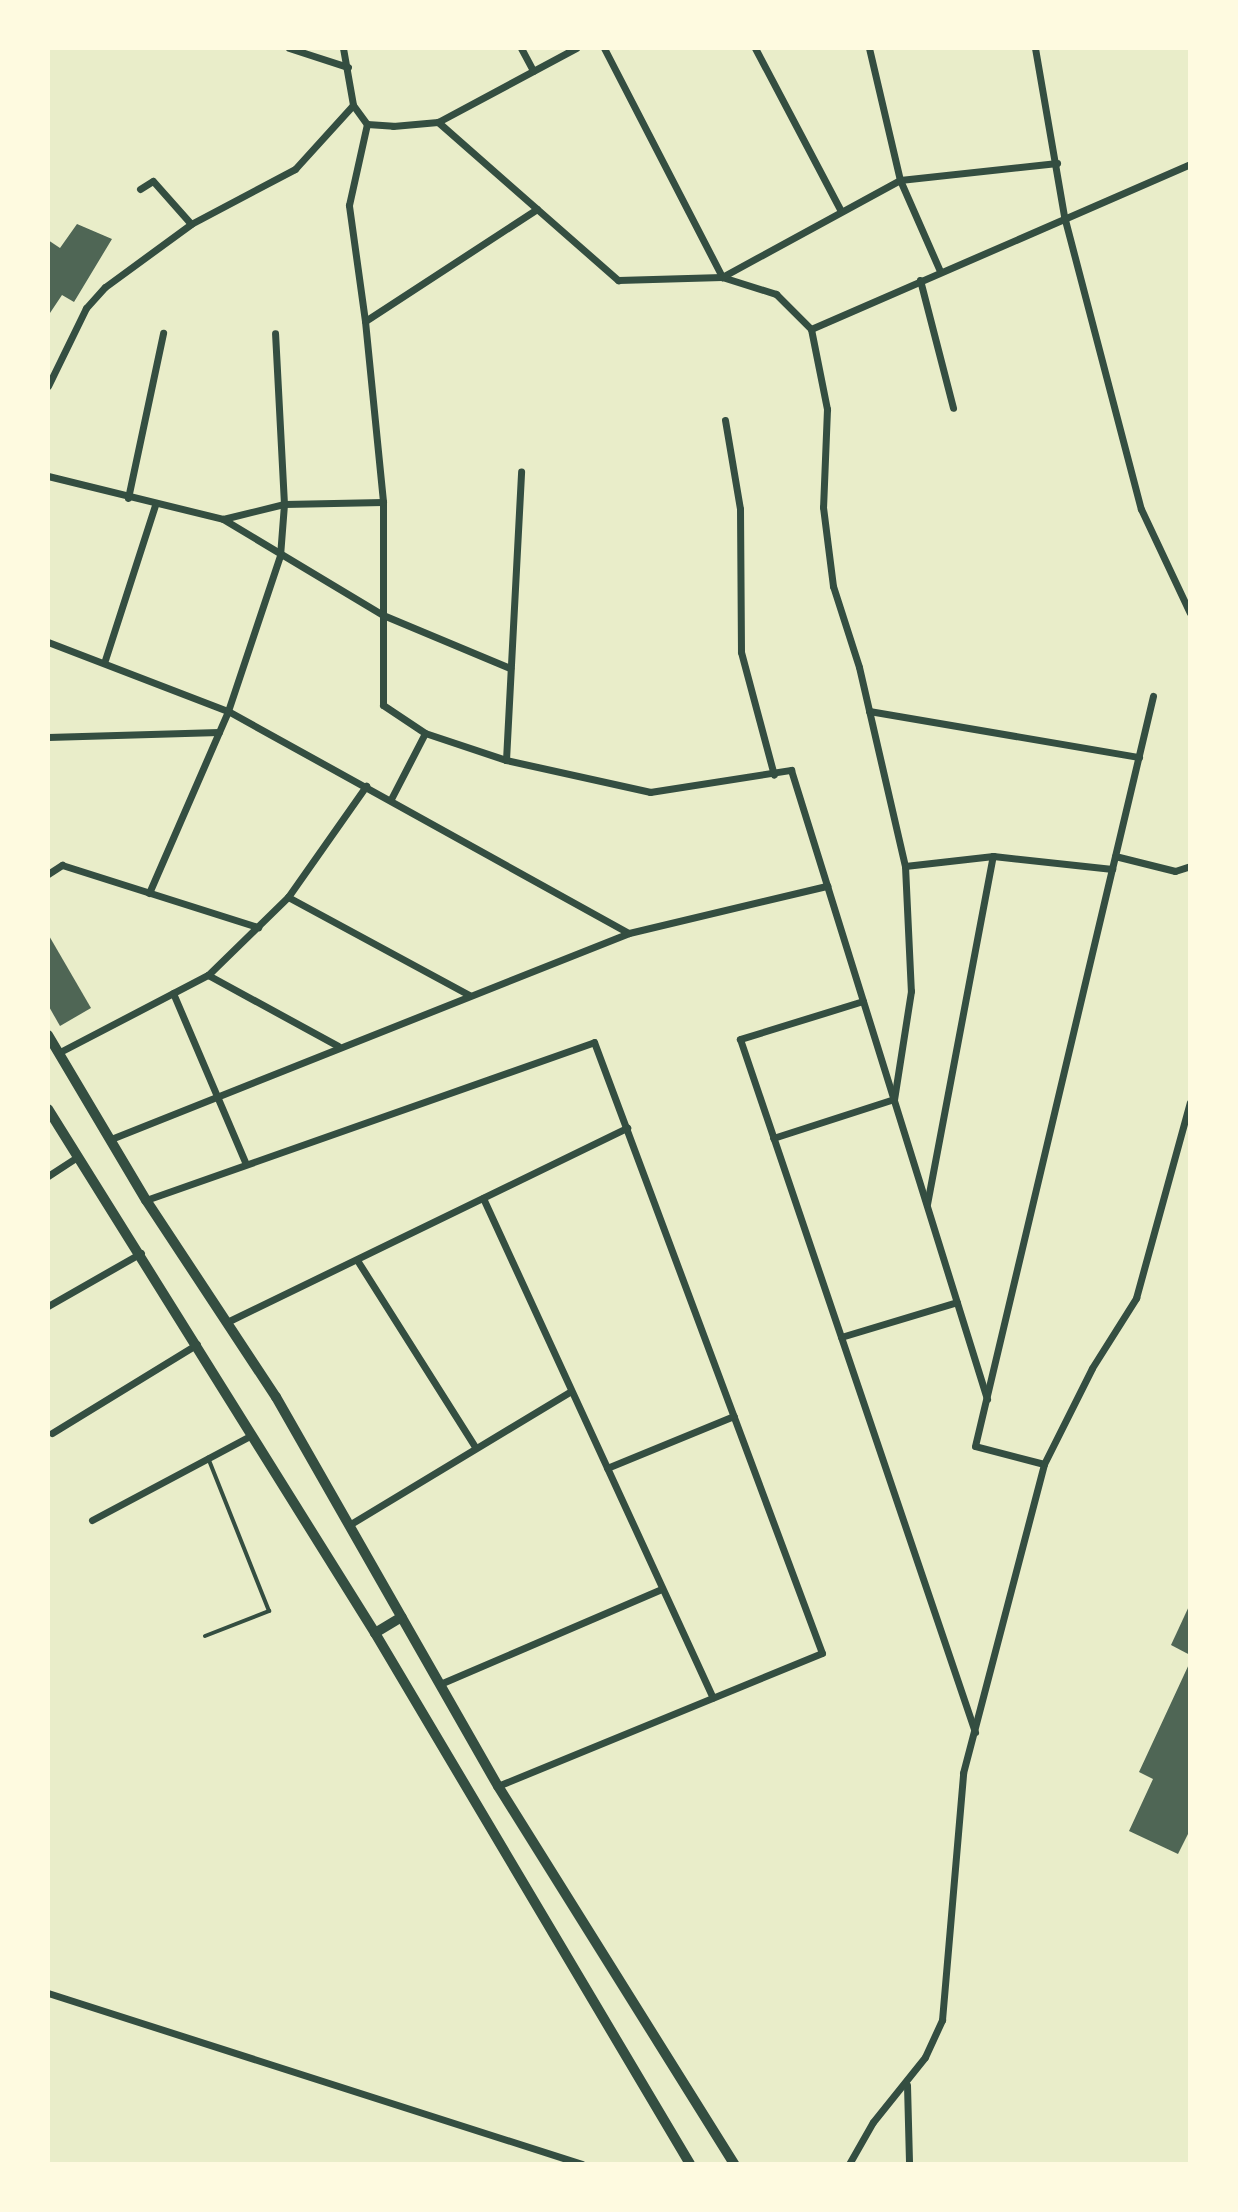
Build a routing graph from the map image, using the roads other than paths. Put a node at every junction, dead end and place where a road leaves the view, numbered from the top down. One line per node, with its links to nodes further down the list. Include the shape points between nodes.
1 (289, 48): 9 (street)
2 (343, 48): 9 (street)
3 (521, 48): 10 (street)
4 (576, 48): 10 (street)
5 (604, 48): 23 (street)
6 (755, 48): 19 (street)
7 (869, 48): 16 (street)
8 (1035, 48): 14 (street)
9 (348, 67): 11 (street)
10 (533, 71): 12 (street)
11 (353, 105): 13 (street); 21 (street, via 295,169)
12 (438, 122): 13 (street); 18 (street)
13 (367, 124): 25 (street, via 349,205)
14 (1057, 163): 16 (street); 20 (street)
15 (1190, 164): 20 (street)
16 (900, 180): 19 (street); 22 (street)
17 (140, 189): 21 (street, via 153,181)
18 (537, 209): 23 (street, via 618,280); 25 (street)
19 (840, 209): 23 (street)
20 (1064, 216): 22 (street); 40 (street, via 1141,509)
21 (191, 224): 29 (street, via 116,278 86,308)
22 (940, 271): 24 (street)
23 (722, 277): 26 (street, via 776,294)
24 (920, 280): 26 (street); 30 (street)
25 (365, 321): 35 (street)
26 (811, 329): 47 (street, via 827,409 823,507 833,586)
27 (163, 333): 34 (street)
28 (275, 333): 36 (street)
29 (48, 386)
30 (953, 408)
31 (725, 420): 53 (street, via 740,509 741,652)
32 (521, 471): 44 (street)
33 (48, 476): 34 (street)
34 (128, 498): 37 (street)
35 (383, 502): 36 (street); 41 (street)
36 (284, 504): 38 (street); 39 (street)
37 (155, 505): 38 (street); 43 (street)
38 (223, 519): 39 (street)
39 (280, 556): 41 (street); 46 (street)
40 (1190, 613)
41 (383, 615): 44 (street); 49 (street, via 383,705)
42 (48, 642): 43 (street)
43 (105, 660): 46 (street)
44 (510, 668): 52 (street)
45 (1153, 696): 51 (street)
46 (228, 711): 48 (street); 54 (street)
47 (869, 711): 51 (street); 58 (street)
48 (219, 732): 50 (street); 63 (street)
49 (425, 733): 52 (street); 55 (street)
50 (48, 737)
51 (1139, 757): 57 (street)
52 (506, 760): 53 (street, via 650,792)
53 (774, 775): 62 (street, via 791,770)
54 (366, 786): 55 (street); 64 (street)
55 (391, 799): 66 (street)
56 (993, 856): 58 (street); 60 (street); 86 (street)
57 (1115, 856): 59 (street, via 1175,871); 60 (street)
58 (905, 866): 75 (street, via 911,991)
59 (1190, 866)
60 (1112, 869): 95 (street)
61 (48, 874): 63 (street, via 62,865)
62 (827, 886): 66 (street); 70 (street)
63 (149, 893): 65 (street)
64 (288, 897): 65 (street); 69 (street)
65 (258, 927): 67 (street)
66 (629, 933): 69 (street)
67 (208, 975): 68 (street); 72 (street)
68 (173, 993): 73 (street); 74 (street)
69 (469, 995): 72 (street)
70 (863, 1001): 75 (street); 79 (street, via 740,1039)
71 (48, 1035): 73 (main road)
72 (338, 1046): 74 (street)
73 (58, 1053): 80 (main road)
74 (217, 1096): 80 (street); 82 (street)
75 (894, 1099): 79 (street); 86 (street)
76 (1190, 1102): 101 (street, via 1136,1298 1092,1368)
77 (48, 1109): 81 (main road)
78 (627, 1128): 82 (street, via 594,1042); 84 (street); 96 (street)
79 (773, 1138): 92 (street)
80 (111, 1139): 85 (main road)
81 (77, 1157): 83 (street); 87 (main road)
82 (246, 1164): 85 (street)
83 (48, 1176)
84 (483, 1198): 88 (street); 94 (street)
85 (146, 1200): 91 (main road)
86 (927, 1206): 89 (street)
87 (141, 1253): 90 (street); 93 (main road)
88 (357, 1260): 91 (street); 99 (street)
89 (957, 1302): 92 (street); 95 (street)
90 (48, 1306)
91 (227, 1322): 104 (main road)
92 (841, 1337): 111 (street)
93 (197, 1344): 97 (street); 98 (main road)
94 (571, 1391): 99 (street); 102 (street)
95 (987, 1399): 101 (street, via 975,1446)
96 (734, 1416): 102 (street); 110 (street, via 822,1653)
97 (52, 1433)
98 (252, 1435): 100 (street); 107 (main road)
99 (475, 1447): 104 (street)
100 (208, 1458): 103 (street); 108 (lane, via 269,1611)
101 (1044, 1464): 111 (street)
102 (607, 1468): 105 (street)
103 (92, 1520)
104 (349, 1525): 106 (main road)
105 (662, 1589): 109 (street); 110 (street)
106 (402, 1617): 107 (main road); 109 (main road)
107 (375, 1633): 116 (main road)
108 (205, 1636)
109 (440, 1684): 112 (main road)
110 (713, 1698): 112 (street)
111 (975, 1732): 114 (street, via 963,1773 942,2020)
112 (498, 1786): 117 (main road)
113 (48, 1993): 115 (street)
114 (907, 2085): 118 (street, via 886,2105); 119 (street)
115 (582, 2164)
116 (690, 2164)
117 (734, 2164)
118 (849, 2164)
119 (909, 2164)

